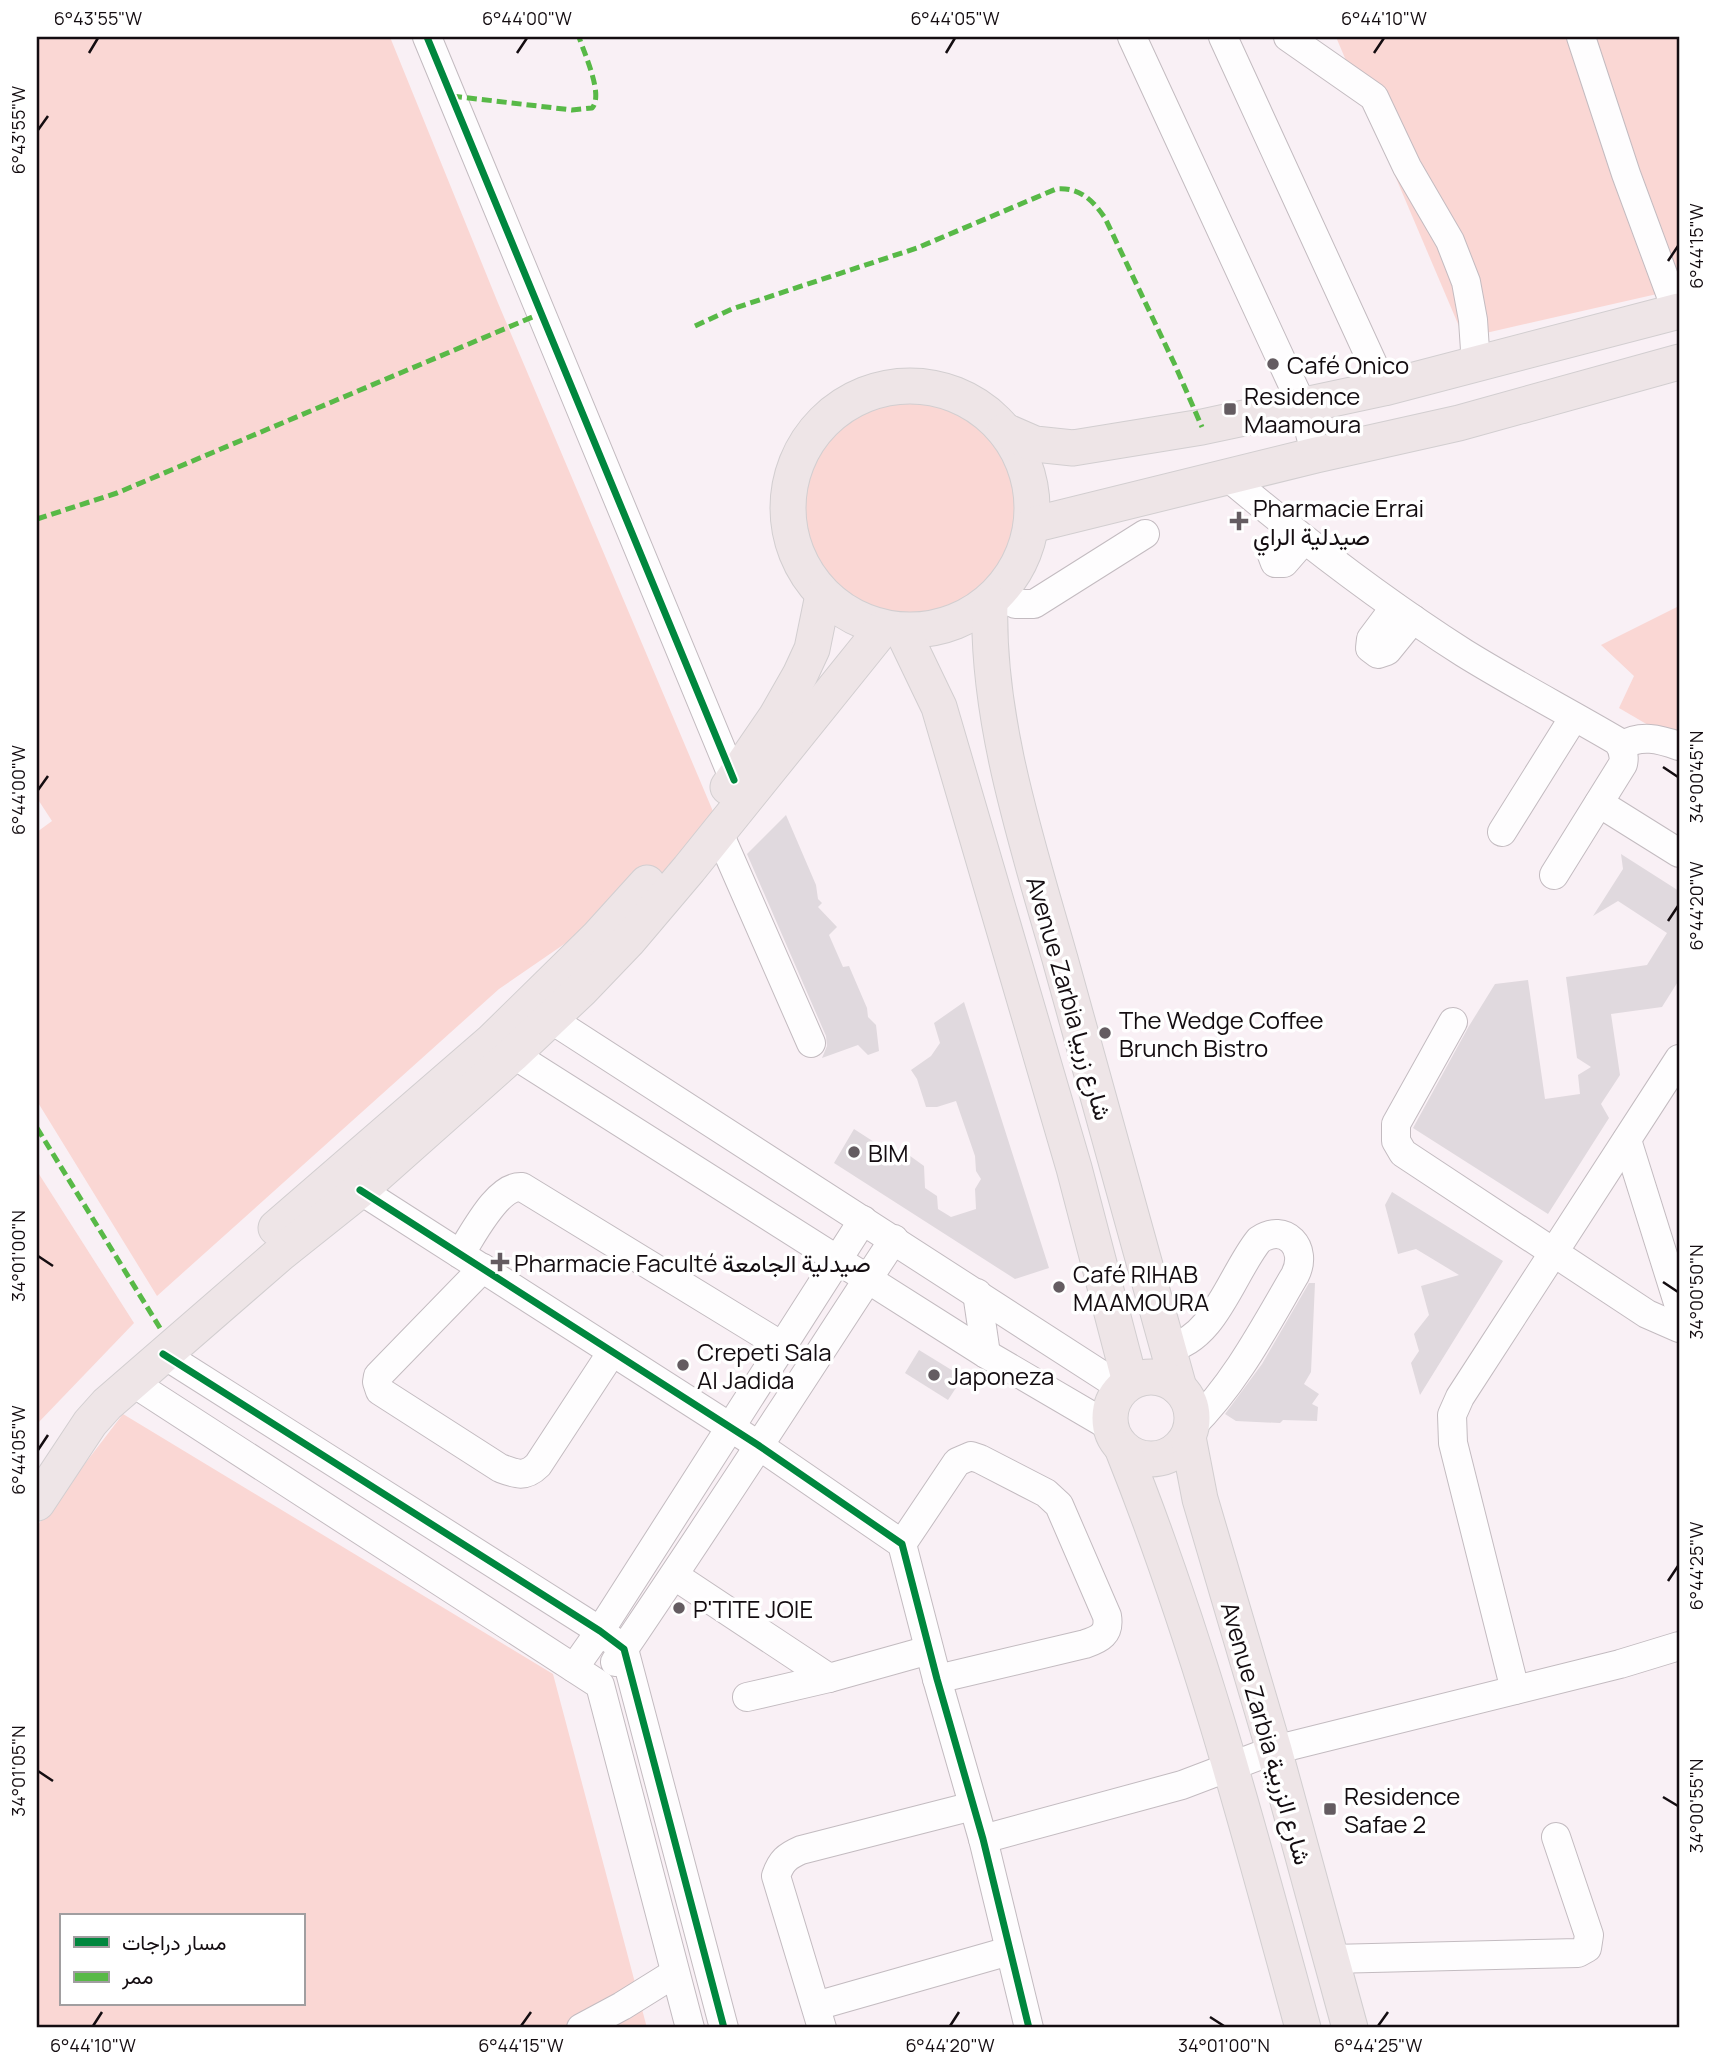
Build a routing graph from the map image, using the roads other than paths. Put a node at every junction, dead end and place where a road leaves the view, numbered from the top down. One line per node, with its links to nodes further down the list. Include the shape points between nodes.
1 (428, 37): 22 (street)
2 (1132, 37): 10 (street)
3 (1223, 37): 9 (street)
4 (1288, 37): 8 (street, via 1374,97 1450,241 1466,282)
5 (1581, 37): 6 (street)
6 (1678, 312): 8 (main road)
7 (1679, 362): 12 (main road, via 1459,423)
8 (1476, 365): 9 (main road)
9 (1384, 388): 10 (main road)
10 (1302, 405): 11 (main road, via 1221,424 1073,448 1035,444); 12 (street)
11 (1005, 431): 14 (main road, via 1023,460 1032,492); 16 (main road, via 976,405 940,388 904,384 874,390 842,406 815,429 796,460 788,495 789,531 801,565)
12 (1316, 455): 13 (main road)
13 (1228, 477): 14 (main road); 19 (street, via 1297,535 1404,613)
14 (1032, 525): 17 (main road, via 1024,554)
15 (1146, 534): 17 (street, via 1034,604)
16 (823, 594): 18 (main road, via 850,615); 22 (main road, via 812,649 800,675)
17 (994, 598): 18 (main road, via 946,626); 45 (main road, Avenue Zarbia شارع زربيا, via 990,661 1012,776)
18 (893, 630): 25 (main road); 50 (main road, Avenue Zarbia شارع زربيا, via 939,707 1073,1168)
19 (1574, 717): 20 (street); 24 (street)
20 (1621, 746): 21 (street, via 1648,738); 23 (street, via 1623,764)
21 (1679, 746)
22 (734, 780): 28 (main road, via 598,937)
23 (1599, 803): 26 (street); 27 (street)
24 (1502, 832)
25 (719, 833): 28 (main road, via 628,941); 30 (street)
26 (1679, 853)
27 (1554, 875)
28 (541, 1011): 31 (main road); 35 (street)
29 (1453, 1022): 37 (street, via 1399,1116 1395,1132 1399,1147 1408,1158)
30 (811, 1043)
31 (502, 1048): 34 (main road); 38 (street); 56 (main road, via 102,1380 79,1403)
32 (1679, 1059): 33 (street)
33 (1628, 1140): 37 (street); 42 (street)
34 (360, 1190): 39 (street); 48 (main road)
35 (863, 1220): 36 (street); 38 (street)
36 (894, 1240): 40 (street); 41 (street)
37 (1555, 1254): 43 (street, via 1659,1321); 68 (street, via 1455,1405 1451,1425)
38 (837, 1260): 40 (street); 44 (street)
39 (471, 1261): 44 (street, via 503,1192 522,1187); 46 (street); 46 (street, via 378,1376 380,1391 500,1468 522,1475 538,1465)
40 (867, 1279): 47 (street); 55 (street)
41 (977, 1293): 47 (street); 50 (street)
42 (1679, 1307)
43 (1679, 1328)
44 (782, 1346): 52 (street)
45 (1168, 1349): 51 (main road, Avenue Zarbia شارع زربيا); 53 (street, via 1187,1343 1202,1330 1259,1240 1279,1234 1293,1241 1301,1261 1295,1275 1232,1379)
46 (612, 1352): 52 (street)
47 (986, 1353): 54 (street)
48 (163, 1354): 49 (main road); 60 (street)
49 (132, 1382): 57 (main road, via 90,1423); 64 (street)
50 (1126, 1385): 51 (main road, via 1142,1377 1156,1377); 54 (main road, via 1113,1399 1109,1412)
51 (1179, 1388): 53 (main road, via 1190,1406)
52 (729, 1427): 55 (street); 60 (street)
53 (1189, 1432): 54 (main road, via 1181,1448 1159,1459 1134,1457); 70 (main road, Avenue Zarbia شارع الزربية, via 1200,1499)
54 (1116, 1438): 71 (main road, Avenue Zarbia شارع الزربية, via 1154,1532)
55 (758, 1445): 58 (street); 59 (street)
56 (37, 1462)
57 (37, 1503)
58 (902, 1544): 63 (street); 66 (street, via 957,1462 971,1456 980,1459 1046,1493 1059,1505 1107,1616 1107,1631 1085,1644)
59 (675, 1576): 62 (street); 65 (street)
60 (600, 1631): 62 (street); 64 (street)
61 (1679, 1646): 68 (street)
62 (624, 1649): 67 (street); 81 (street)
63 (929, 1650): 65 (street); 66 (street)
64 (574, 1668): 67 (street)
65 (829, 1678): 69 (street)
66 (937, 1679): 72 (street)
67 (600, 1685): 77 (street)
68 (1515, 1690): 70 (street)
69 (747, 1697)
70 (1273, 1750): 71 (street); 76 (main road, Avenue Zarbia شارع الزربية)
71 (1231, 1765): 74 (street, via 1182,1786); 83 (main road, Avenue Zarbia شارع الزربية)
72 (973, 1806): 74 (street); 78 (street, via 801,1850 779,1865 776,1876)
73 (1556, 1837): 76 (street, via 1589,1935 1587,1948 1578,1953)
74 (983, 1839): 75 (street)
75 (1009, 1951): 78 (street); 82 (street)
76 (1331, 1959): 84 (main road, Avenue Zarbia شارع الزربية)
77 (675, 1973): 79 (street); 80 (street)
78 (819, 2017)
79 (581, 2028)
80 (690, 2028)
81 (724, 2028)
82 (1029, 2028)
83 (1303, 2028)
84 (1350, 2028)

